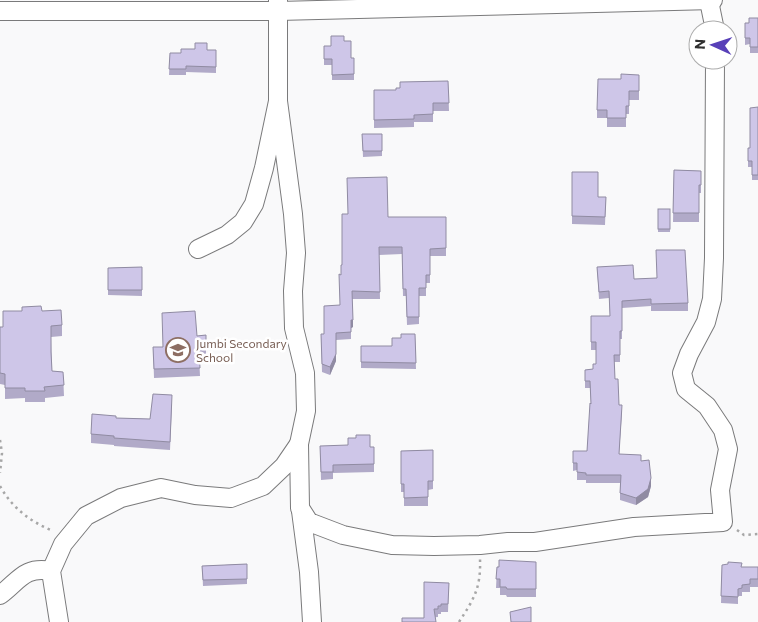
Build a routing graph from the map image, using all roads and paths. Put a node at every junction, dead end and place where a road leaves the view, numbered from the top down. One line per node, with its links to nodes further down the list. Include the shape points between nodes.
1 (713, 0): 2 (street)
2 (709, 1): 3 (street); 5 (street)
3 (278, 6): 4 (street); 7 (street)
4 (0, 11)
5 (713, 20)
6 (716, 70): 14 (street, via 712,299 706,322 682,373 686,389 706,406 724,430 728,449 720,490)
7 (278, 101): 8 (street, via 254,204 243,222 227,235); 10 (street, via 296,253 294,328 305,373 306,411)
8 (198, 249)
9 (0, 440): 11 (path)
10 (299, 444): 13 (street); 16 (street, via 284,466 263,486 231,498 195,496 161,488 122,498 86,516)
11 (0, 472)
12 (0, 486): 16 (path, via 6,498 31,520)
13 (300, 508): 17 (street, via 309,522 328,530 392,545); 21 (street)
14 (723, 522): 15 (path, via 744,535); 17 (street)
15 (758, 534)
16 (69, 537): 18 (street)
17 (480, 545): 22 (path, via 481,575 475,598)
18 (51, 571): 19 (street, via 40,569 21,576); 20 (street)
19 (0, 595)
20 (59, 622)
21 (312, 622)
22 (459, 622)

